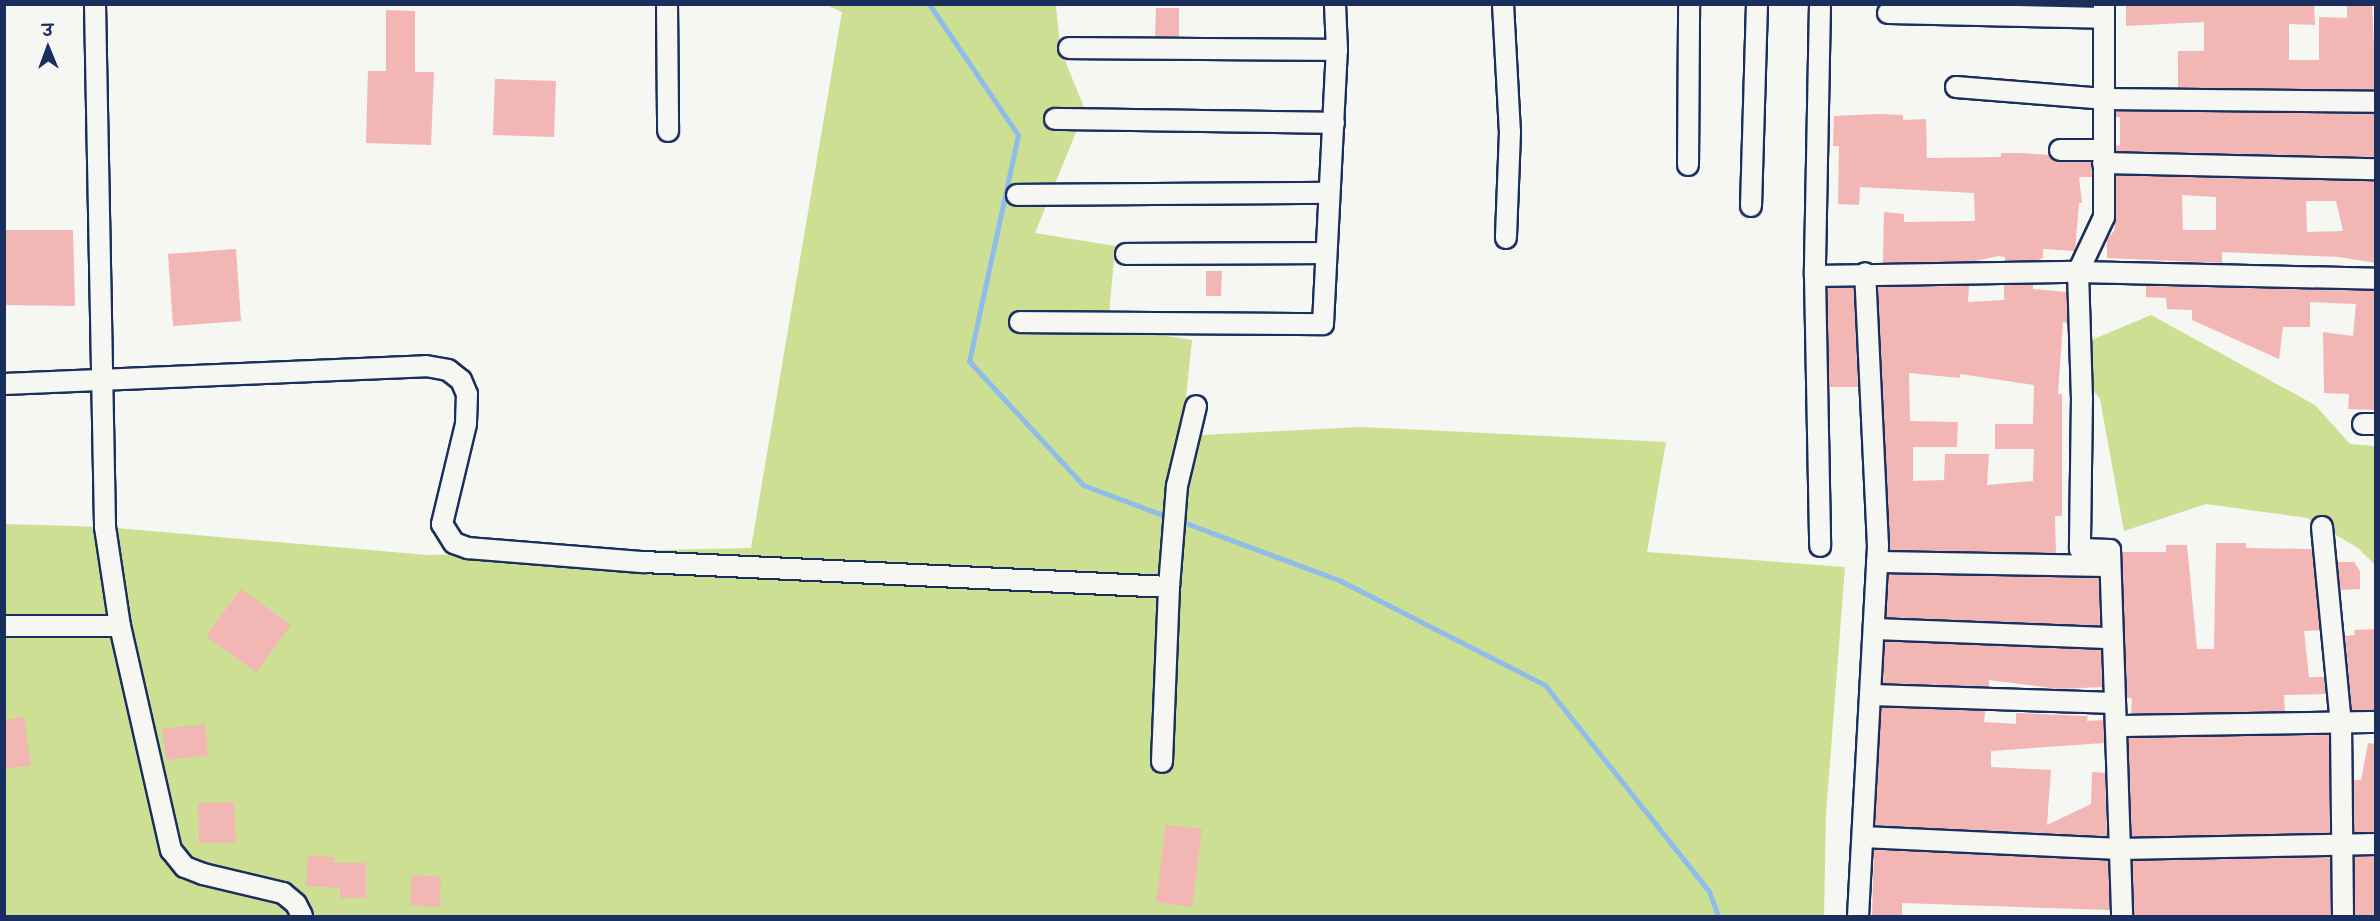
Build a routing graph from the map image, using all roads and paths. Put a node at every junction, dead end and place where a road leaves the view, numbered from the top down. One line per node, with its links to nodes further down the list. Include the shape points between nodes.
1 (95, 4): 33 (street)
2 (667, 4): 17 (street)
3 (1335, 4): 11 (street)
4 (1503, 4): 25 (street, via 1510,132)
5 (1689, 4): 20 (street)
6 (1757, 4): 24 (street)
7 (1820, 4): 30 (street)
8 (2104, 11): 9 (street); 13 (street)
9 (1888, 13)
10 (1069, 48): 11 (street)
11 (1337, 50): 16 (street)
12 (1956, 87): 13 (street)
13 (2104, 99): 14 (street); 19 (street)
14 (2376, 102)
15 (1055, 120): 16 (street)
16 (1334, 123): 22 (street)
17 (668, 131)
18 (2060, 150): 19 (street)
19 (2102, 157): 21 (street); 28 (street, via 2104,217)
20 (1688, 165)
21 (2376, 169)
22 (1328, 193): 23 (street); 26 (street)
23 (1017, 195)
24 (1751, 206)
25 (1506, 238)
26 (1326, 253): 27 (street); 32 (street, via 1323,324)
27 (1126, 254)
28 (2078, 272): 29 (street); 31 (street); 39 (street, via 2082,398 2080,549 2110,550)
29 (1865, 273): 30 (street); 38 (street)
30 (1815, 276): 37 (street)
31 (2376, 279)
32 (1020, 322)
33 (101, 380): 34 (street); 40 (street, via 426,366 448,370 461,380 467,394 442,525 454,543 468,548 643,562); 42 (street, via 105,527)
34 (4, 384)
35 (1196, 406): 40 (street, via 1177,486)
36 (2322, 527): 48 (street)
37 (1820, 546)
38 (1877, 562): 39 (street); 43 (street)
39 (2110, 566): 44 (street)
40 (1169, 587): 50 (street)
41 (4, 626): 42 (street)
42 (120, 626): 55 (street, via 171,850 184,867 283,893 296,904)
43 (1875, 629): 44 (street); 45 (street)
44 (2113, 638): 46 (street)
45 (1872, 695): 46 (street); 51 (street)
46 (2115, 703): 49 (street)
47 (2376, 722): 48 (street)
48 (2341, 724): 49 (street); 52 (street)
49 (2116, 726): 54 (street)
50 (1162, 762)
51 (1863, 837): 54 (street); 56 (street)
52 (2342, 844): 53 (street); 54 (street); 58 (street)
53 (2376, 844)
54 (2120, 849): 57 (street)
55 (302, 916)
56 (1858, 916)
57 (2122, 916)
58 (2343, 916)

